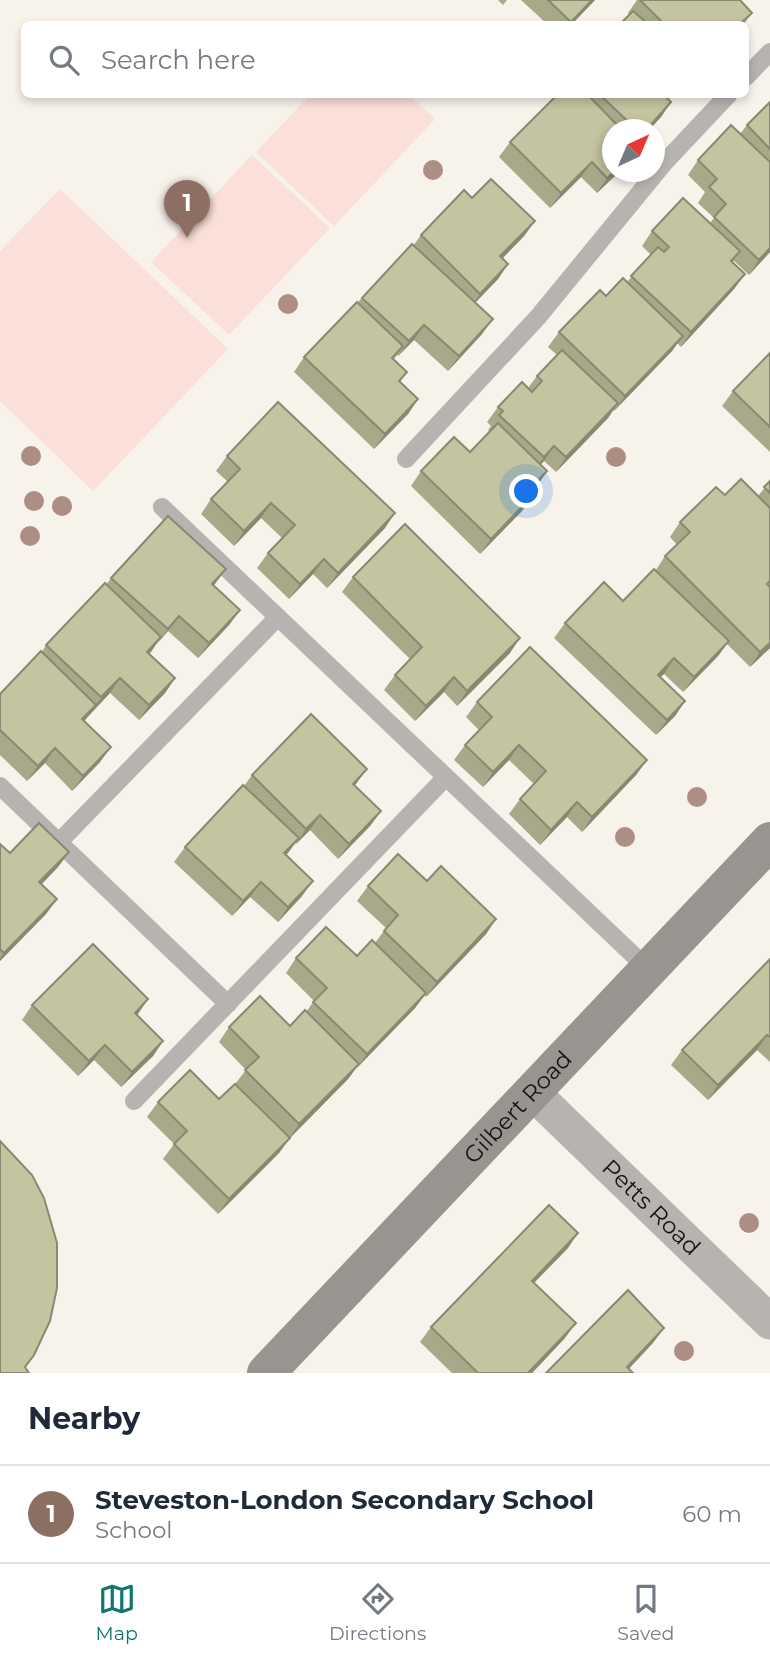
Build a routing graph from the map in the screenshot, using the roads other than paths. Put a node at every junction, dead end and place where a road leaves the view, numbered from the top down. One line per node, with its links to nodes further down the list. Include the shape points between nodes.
1 (770, 52): 2 (lane)
2 (749, 75)
3 (725, 98): 4 (lane, via 665,162 538,317)
4 (406, 459)
5 (162, 507): 6 (lane)
6 (278, 617): 7 (lane); 10 (lane)
7 (446, 777): 11 (lane); 12 (lane)
8 (0, 786): 10 (lane)
9 (770, 841): 11 (main road, Gilbert Road)
10 (58, 842): 12 (lane)
11 (648, 969): 13 (main road, Gilbert Road)
12 (228, 1004): 14 (lane)
13 (531, 1092): 15 (street, Petts Road); 16 (main road, Gilbert Road)
14 (134, 1101)
15 (770, 1322)
16 (266, 1373)

